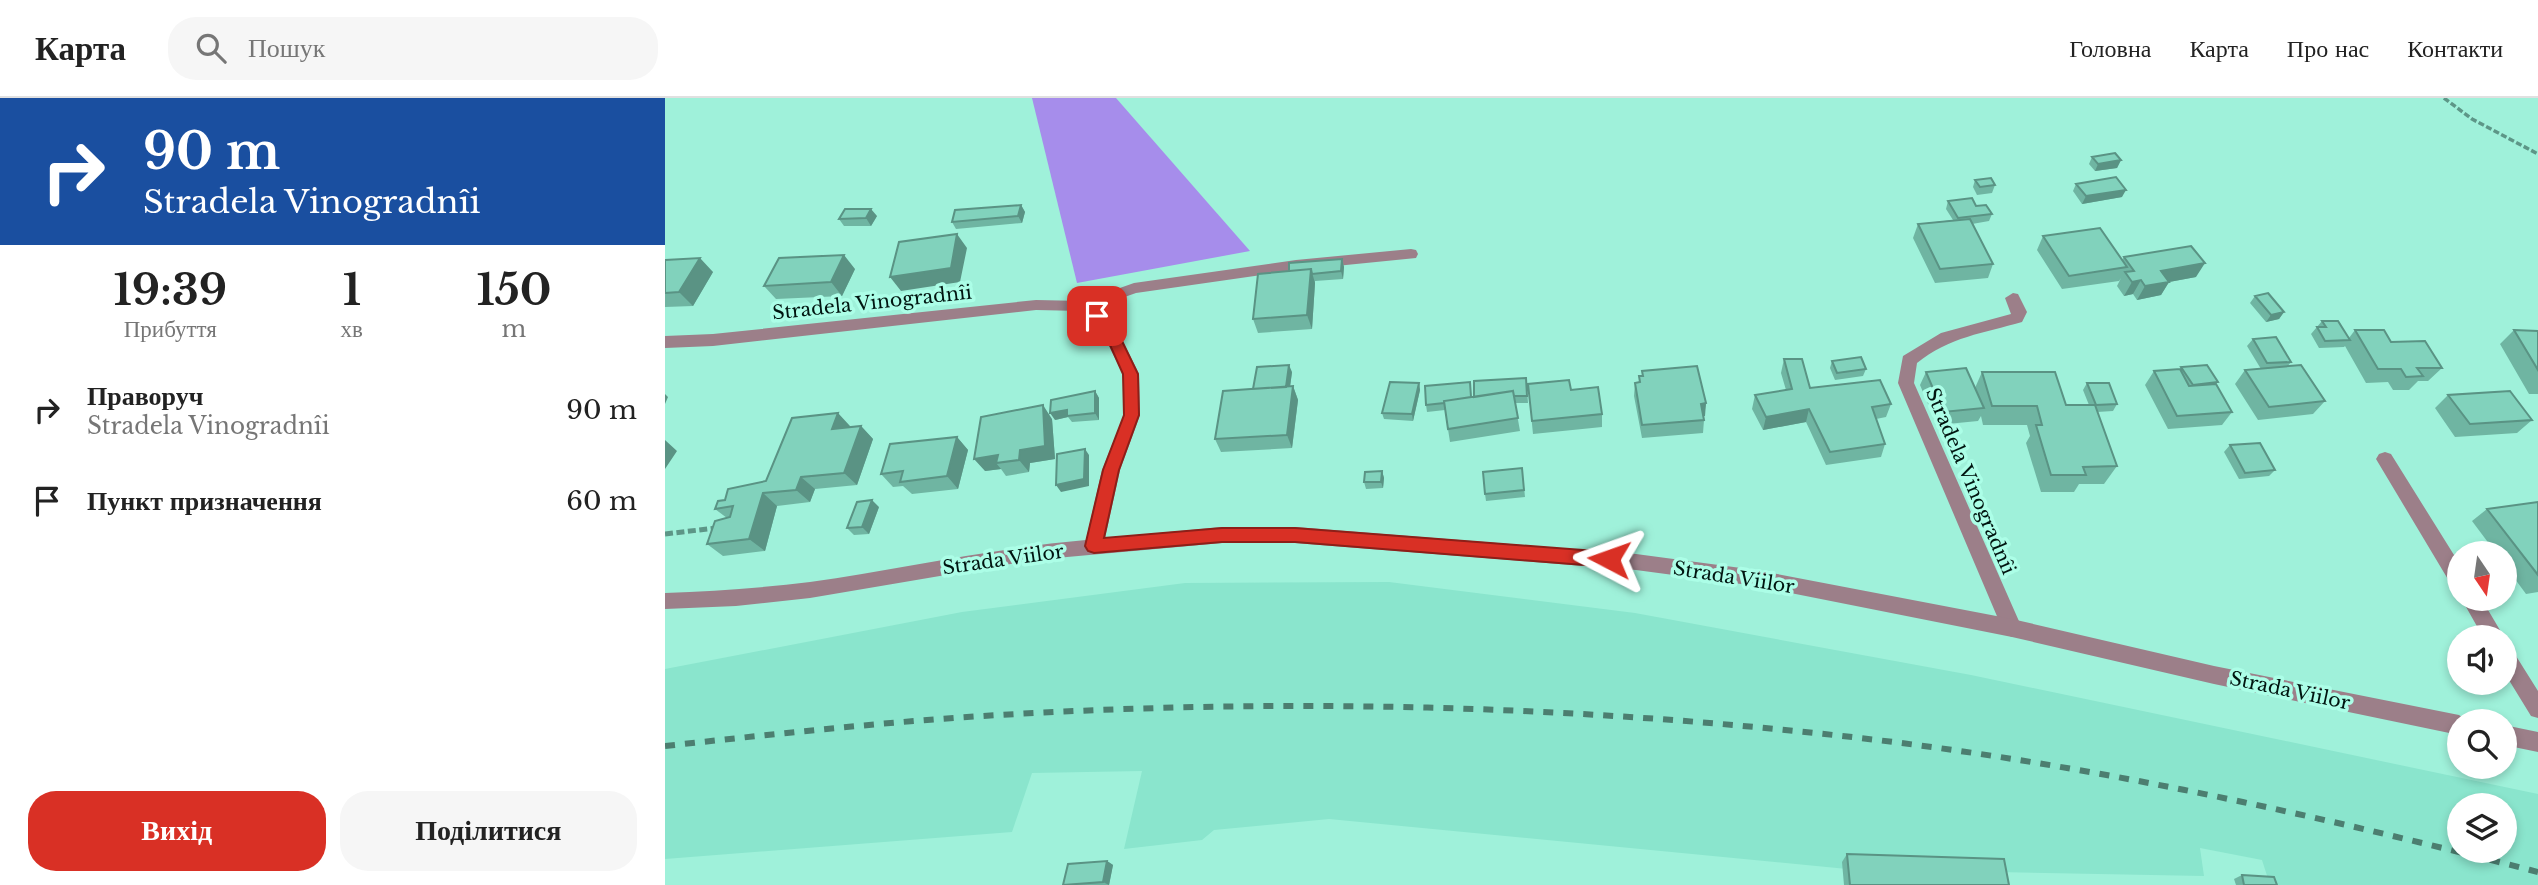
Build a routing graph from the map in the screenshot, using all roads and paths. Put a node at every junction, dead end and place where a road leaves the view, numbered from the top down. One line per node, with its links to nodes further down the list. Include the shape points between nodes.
1 (2444, 98): 2 (path, via 2472,119)
2 (2538, 154)
3 (1411, 254): 5 (street, Stradela Vinogradnîi, via 1134,288)
4 (2013, 298): 13 (street, Stradela Vinogradnîi, via 2017,318 1981,324 1927,344 1909,360 1906,383)
5 (1084, 306): 6 (street, Stradela Vinogradnîi, via 1036,305); 10 (street, via 1116,343 1131,374 1132,415 1111,470)
6 (665, 342)
7 (2385, 460): 11 (street)
8 (727, 527): 9 (path)
9 (665, 534)
10 (1094, 546): 12 (street, Strada Viilor, via 810,590); 13 (street, Strada Viilor, via 1222,535 1295,535 1636,562 1756,579)
11 (2447, 561)
12 (665, 601)
13 (2012, 628): 16 (street, Strada Viilor)
14 (2517, 675): 15 (street)
15 (2538, 709)
16 (2447, 723)
17 (2517, 738): 18 (street)
18 (2538, 742)

